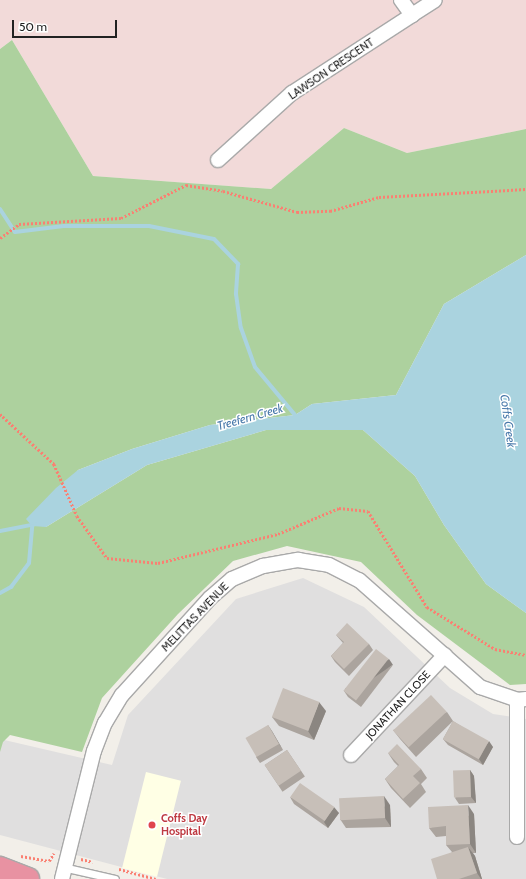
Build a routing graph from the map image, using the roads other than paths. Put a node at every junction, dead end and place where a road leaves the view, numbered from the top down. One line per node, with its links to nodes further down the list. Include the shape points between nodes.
1 (401, 0): 3 (street)
2 (435, 0): 3 (street, LAWSON CRESCENT)
3 (412, 15): 4 (street, LAWSON CRESCENT, via 292,93)
4 (218, 160)
5 (445, 655): 6 (street, MELITTAS AVENUE, via 480,688); 7 (street, JONATHAN CLOSE); 10 (street, MELITTAS AVENUE, via 359,580 329,565 291,561 263,566 232,579 210,598 122,695 105,723 94,751)
6 (522, 700): 8 (street)
7 (351, 755)
8 (517, 838)
9 (7, 861): 11 (highway)
10 (64, 873): 12 (lane)
11 (28, 879)
12 (115, 879)

